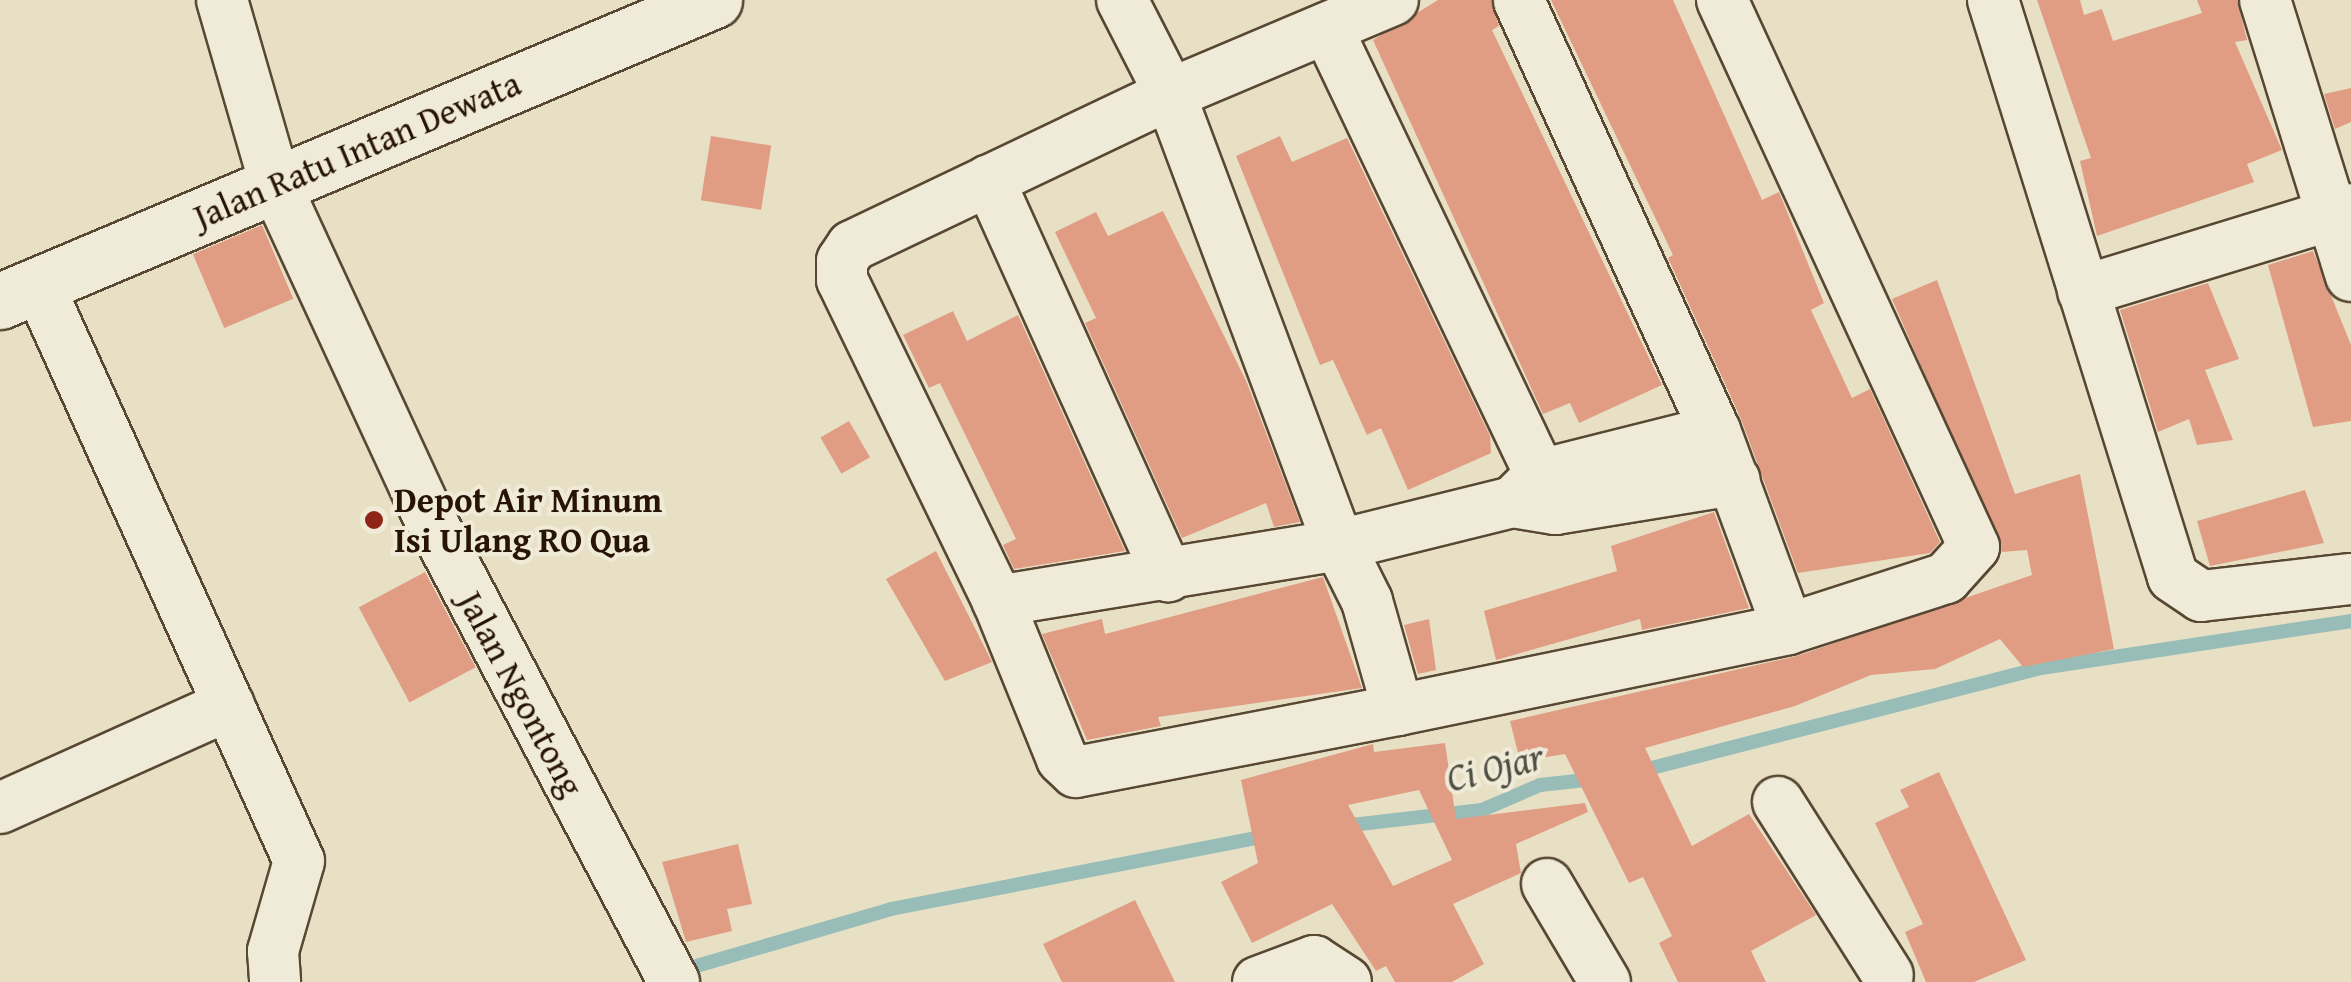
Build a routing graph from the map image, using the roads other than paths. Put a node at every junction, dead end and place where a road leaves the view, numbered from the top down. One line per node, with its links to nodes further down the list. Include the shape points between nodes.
1 (222, 0): 12 (street, Jalan Ngontong)
2 (714, 0): 12 (street, Jalan Ratu Intan Dewata)
3 (1122, 0): 10 (street)
4 (1393, 0): 9 (street)
5 (1519, 0): 17 (street)
6 (1722, 0): 24 (street, via 1974,547 1946,578)
7 (1993, 0): 15 (street)
8 (2265, 0): 13 (street)
9 (1327, 28): 10 (street); 19 (street)
10 (1170, 94): 11 (street); 20 (street)
11 (990, 180): 21 (street); 23 (street, via 852,246 842,280)
12 (275, 184): 16 (street, Jalan Ratu Intan Dewata); 30 (street, Jalan Ngontong, via 425,509)
13 (2341, 212): 14 (street); 15 (street)
14 (2351, 276)
15 (2082, 290): 22 (street, via 2173,578 2201,596)
16 (19, 292): 25 (street)
17 (1714, 431): 18 (street); 19 (street)
18 (1735, 480): 19 (street, via 1555,509); 24 (street)
19 (1526, 489): 20 (street)
20 (1338, 544): 21 (street); 26 (street, via 1367,601)
21 (1168, 576): 23 (street)
22 (2351, 579)
23 (998, 601): 26 (street, via 1062,758 1076,772)
24 (1788, 629): 26 (street)
25 (229, 705): 28 (street); 32 (street, via 300,861 273,952)
26 (1398, 710)
27 (1778, 802): 31 (street)
28 (0, 808)
29 (1547, 884): 35 (street)
30 (668, 970)
31 (1886, 980)
32 (275, 982)
33 (1258, 982): 34 (street, via 1314,961)
34 (1346, 982)
35 (1605, 982)

